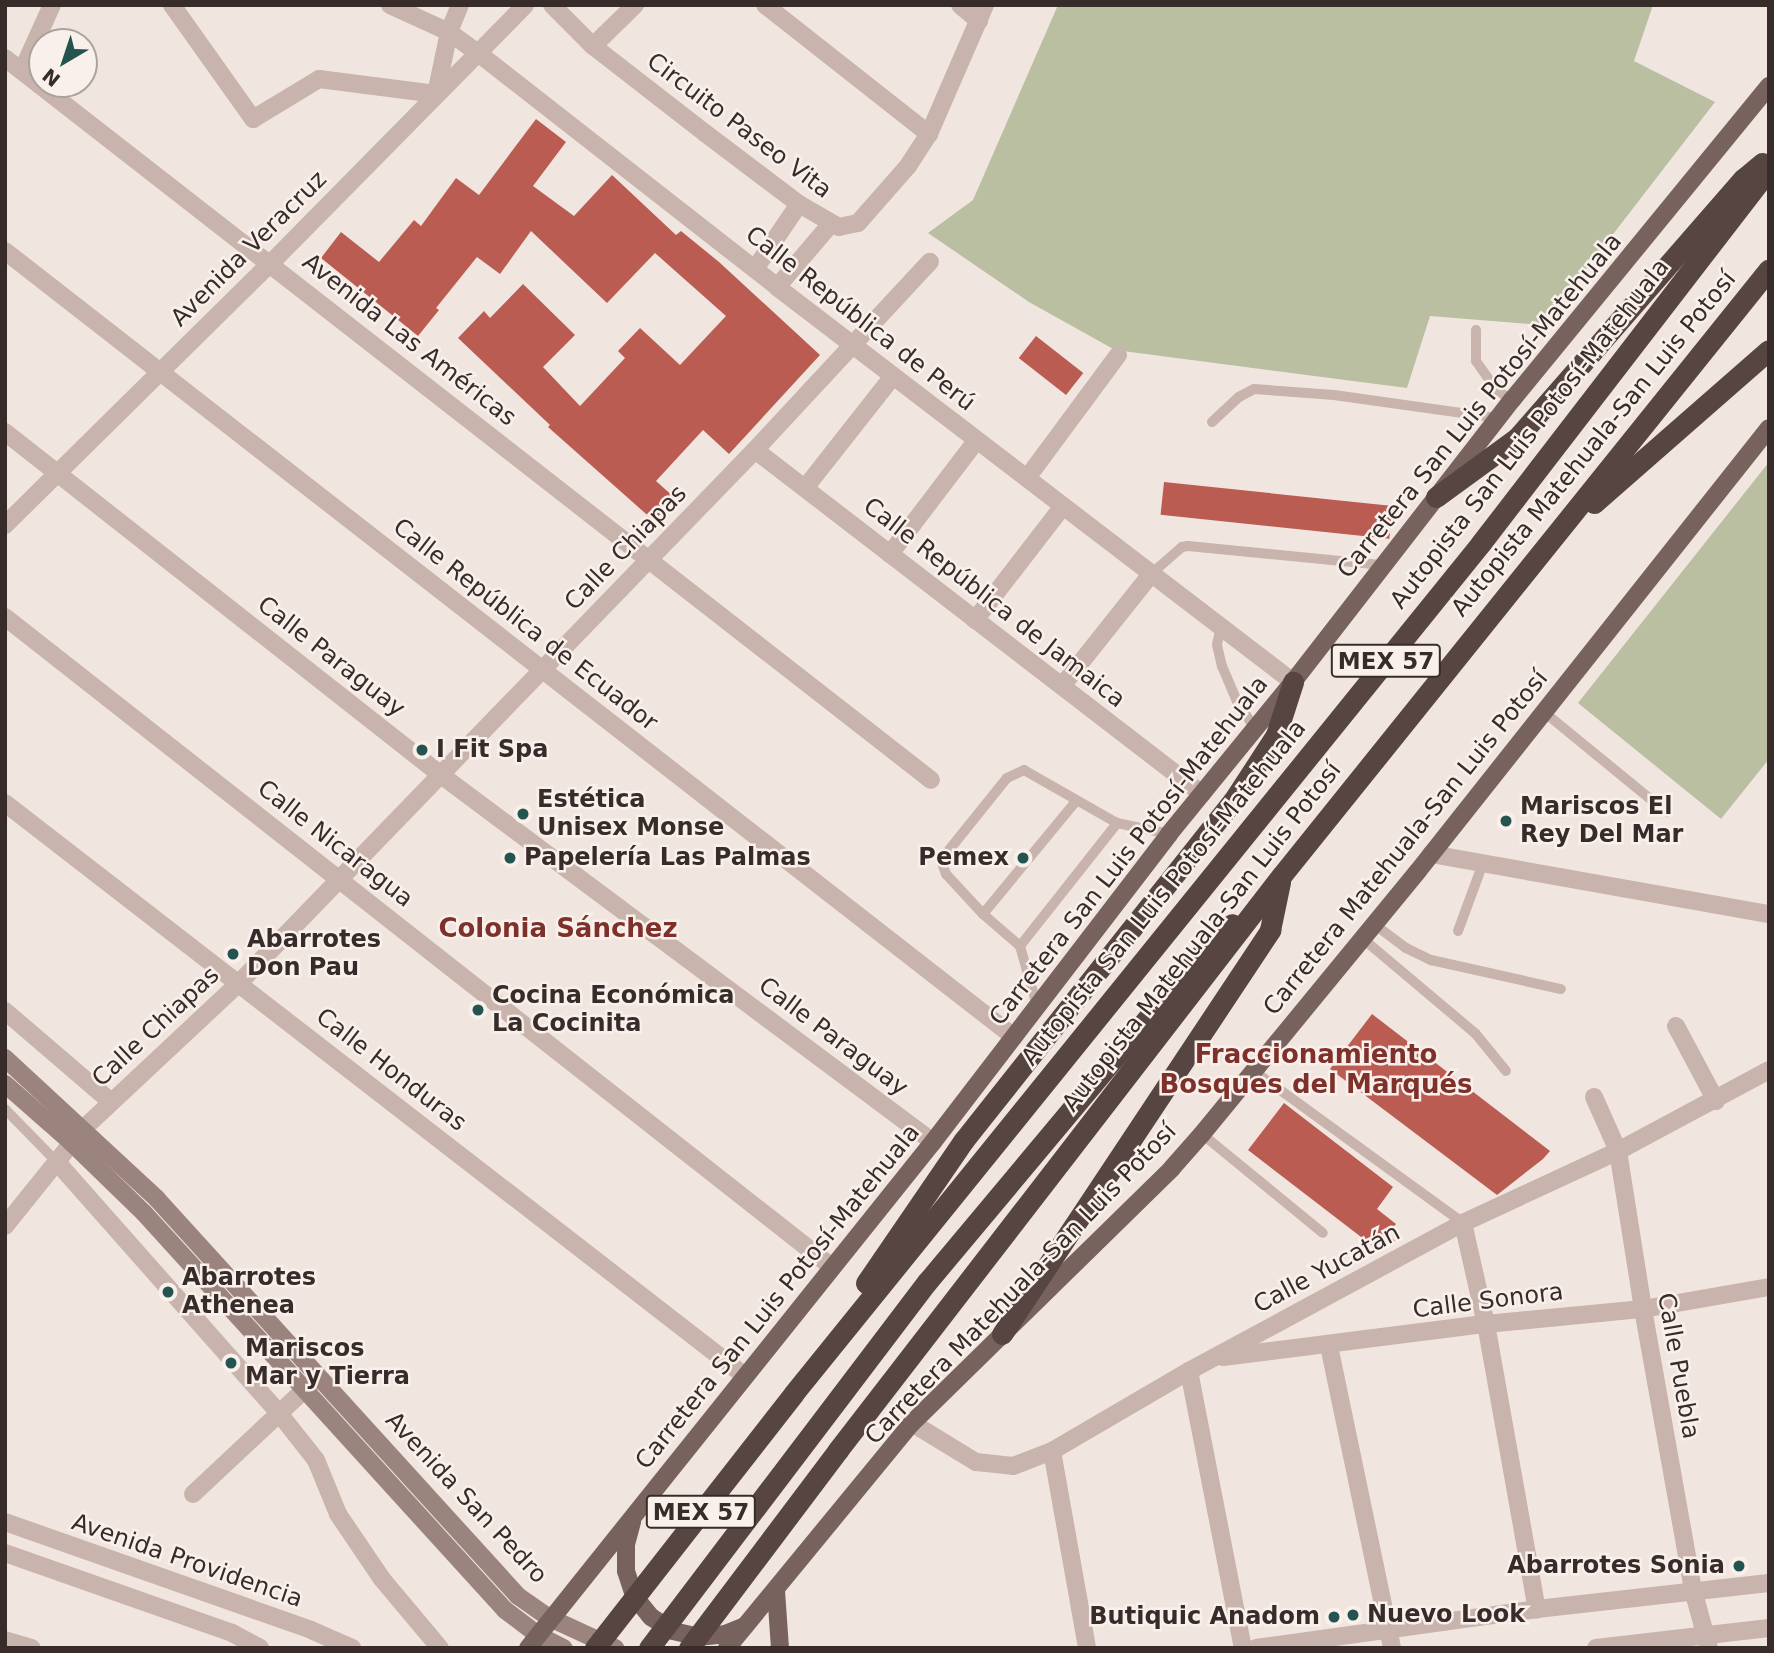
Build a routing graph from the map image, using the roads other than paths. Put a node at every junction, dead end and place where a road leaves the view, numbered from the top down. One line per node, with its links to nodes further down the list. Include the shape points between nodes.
1 (52, 5): 15 (street)
2 (172, 5): 17 (street, via 253,119 319,79)
3 (390, 5): 11 (street, Calle República de Perú)
4 (460, 5): 11 (street)
5 (525, 5): 13 (street, Avenida Veracruz)
6 (552, 5): 12 (street, Circuito Paseo Vita)
7 (635, 5): 12 (street)
8 (765, 5): 18 (street)
9 (960, 5): 10 (street)
10 (982, 13): 18 (street, Circuito Paseo Vita)
11 (449, 32): 13 (street, Calle República de Perú); 17 (street)
12 (593, 46): 21 (street, Circuito Paseo Vita)
13 (478, 53): 17 (street, Avenida Veracruz); 26 (street, Calle República de Perú)
14 (5, 58): 15 (street, Avenida Las Américas)
15 (22, 71): 25 (street, Avenida Las Américas)
16 (1769, 86): 35 (main road, Carretera San Luis Potosí-Matehuala)
17 (436, 93): 25 (street, Avenida Veracruz)
18 (929, 134): 22 (street, Circuito Paseo Vita, via 885,196 858,223)
19 (1769, 158): 45 (highway, via 1743,179 1517,438)
20 (1769, 169): 113 (highway, Autopista San Luis Potosí-Matehuala / MEX 57, via 1481,543)
21 (799, 204): 22 (street, Circuito Paseo Vita); 26 (street)
22 (830, 225): 28 (street)
23 (5, 251): 33 (street, Calle República de Ecuador)
24 (930, 262): 30 (street, Calle Chiapas)
25 (270, 264): 33 (street, Avenida Veracruz); 50 (street, Avenida Las Américas)
26 (755, 269): 28 (street, Calle República de Perú)
27 (1769, 269): 48 (highway, Autopista Matehuala-San Luis Potosí / MEX 57)
28 (777, 287): 30 (street, Calle República de Perú)
29 (1476, 330): 35 (lane, via 1476,361 1496,390)
30 (855, 346): 34 (street, Calle República de Perú); 41 (street, Calle Chiapas)
31 (1769, 350): 48 (highway)
32 (1118, 355): 43 (street)
33 (162, 372): 42 (street, Avenida Veracruz); 56 (street, Calle República de Ecuador)
34 (893, 376): 40 (street, Calle República de Perú); 44 (street)
35 (1513, 400): 36 (main road, Carretera San Luis Potosí-Matehuala)
36 (1498, 418): 37 (lane, via 1254,389); 45 (main road, Carretera San Luis Potosí-Matehuala)
37 (1212, 422)
38 (1769, 428): 59 (main road, Carretera Matehuala-San Luis Potosí)
39 (5, 432): 42 (street, Calle Paraguay)
40 (977, 440): 43 (street, Calle República de Perú); 49 (street)
41 (755, 450): 44 (street, Calle República de Jamaica); 50 (street, Calle Chiapas)
42 (58, 473): 47 (street, Avenida Veracruz); 61 (street, Calle Paraguay)
43 (1027, 478): 46 (street, Calle República de Perú)
44 (805, 488): 49 (street, Calle República de Jamaica)
45 (1436, 497): 51 (main road, Carretera San Luis Potosí-Matehuala)
46 (1063, 506): 52 (street, Calle República de Perú); 54 (street)
47 (5, 525)
48 (1550, 541): 71 (highway, Autopista Matehuala-San Luis Potosí / MEX 57)
49 (890, 554): 54 (street, Calle República de Jamaica)
50 (649, 559): 56 (street, Calle Chiapas); 62 (street, Avenida Las Américas)
51 (1383, 565): 52 (lane, via 1188,546); 57 (main road, Carretera San Luis Potosí-Matehuala)
52 (1151, 574): 55 (street, Calle República de Perú); 58 (street)
53 (5, 617): 72 (street, Calle Nicaragua)
54 (975, 620): 58 (street, Calle República de Jamaica)
55 (1221, 627): 57 (street, Calle República de Perú); 60 (lane, via 1217,645 1222,666)
56 (541, 671): 61 (street, Calle Chiapas); 84 (street, Calle República de Ecuador)
57 (1293, 682): 60 (main road, Carretera San Luis Potosí-Matehuala); 113 (highway, via 1276,735 1233,801 937,1175)
58 (1062, 687): 63 (street, Calle República de Jamaica)
59 (1544, 712): 66 (lane); 69 (main road, Carretera Matehuala-San Luis Potosí)
60 (1255, 729): 63 (main road, Carretera San Luis Potosí-Matehuala)
61 (440, 775): 72 (street, Calle Chiapas); 96 (street, Calle Paraguay)
62 (931, 780)
63 (1202, 794): 68 (main road, Carretera San Luis Potosí-Matehuala)
64 (1076, 801): 67 (lane); 74 (lane); 74 (lane, via 1024,770 1007,778 941,860 946,874)
65 (5, 803): 79 (street, Calle Honduras)
66 (1666, 812)
67 (1117, 823): 68 (lane); 78 (lane)
68 (1169, 834): 81 (main road, Carretera San Luis Potosí-Matehuala)
69 (1432, 854): 70 (street); 76 (main road, Carretera Matehuala-San Luis Potosí)
70 (1483, 863): 75 (street); 77 (lane)
71 (1282, 875): 73 (highway, Autopista Matehuala-San Luis Potosí / MEX 57); 106 (highway, via 1270,930)
72 (339, 879): 79 (street, Calle Chiapas); 102 (street, Calle Nicaragua)
73 (1266, 896): 141 (highway, bridge, via 1215,938 927,1282); 142 (highway, Autopista Matehuala-San Luis Potosí / MEX 57, bridge)
74 (983, 914): 78 (lane)
75 (1769, 914)
76 (1368, 931): 80 (lane, via 1431,960); 86 (main road, Carretera Matehuala-San Luis Potosí); 87 (lane, via 1475,1033)
77 (1458, 931)
78 (1020, 946): 81 (lane)
79 (239, 983): 92 (street, Calle Chiapas); 111 (street, Calle Honduras)
80 (1560, 989)
81 (1037, 1006): 84 (main road, Carretera San Luis Potosí-Matehuala)
82 (5, 1011): 92 (street)
83 (1676, 1026): 91 (street)
84 (1014, 1037): 96 (main road, Carretera San Luis Potosí-Matehuala)
85 (5, 1058): 95 (main road, Avenida San Pedro)
86 (1254, 1070): 94 (main road, Carretera Matehuala-San Luis Potosí); 99 (lane)
87 (1506, 1071)
88 (1768, 1074): 91 (street, Calle Yucatán)
89 (5, 1084): 95 (main road, Avenida San Pedro)
90 (1594, 1097): 97 (street, Calle Puebla)
91 (1716, 1101): 97 (street, Calle Yucatán)
92 (111, 1102): 95 (street, Calle Chiapas)
93 (5, 1109): 98 (lane)
94 (1202, 1134): 101 (lane); 106 (main road, Carretera Matehuala-San Luis Potosí)
95 (77, 1135): 98 (street, Calle Chiapas); 110 (main road, Avenida San Pedro, via 157,1199); 112 (main road, Avenida San Pedro)
96 (933, 1142): 102 (main road, Carretera San Luis Potosí-Matehuala)
97 (1618, 1151): 99 (street, Calle Yucatán); 104 (street, Calle Puebla)
98 (56, 1161): 100 (street, Calle Chiapas); 114 (street)
99 (1463, 1223): 105 (street); 108 (street, Calle Yucatán)
100 (5, 1226)
101 (1323, 1233)
102 (832, 1268): 111 (main road, Carretera San Luis Potosí-Matehuala)
103 (1769, 1287): 104 (street, Calle Sonora)
104 (1643, 1309): 105 (street, Calle Sonora); 123 (street, Calle Puebla)
105 (1486, 1324): 107 (street, Calle Sonora); 125 (street)
106 (1002, 1334): 115 (main road, Carretera Matehuala-San Luis Potosí)
107 (1329, 1346): 108 (street, Calle Sonora); 130 (street)
108 (1213, 1358): 109 (street, Calle Yucatán)
109 (1189, 1371): 116 (street, Calle Yucatán); 146 (street)
110 (320, 1376): 112 (street); 127 (main road, Avenida San Pedro, via 518,1596)
111 (746, 1376): 118 (main road, Carretera San Luis Potosí-Matehuala)
112 (304, 1389): 114 (street); 133 (main road, Avenida San Pedro)
113 (794, 1393): 135 (highway, Autopista San Luis Potosí-Matehuala / MEX 57, bridge)
114 (278, 1412): 117 (street); 139 (street, via 316,1460 338,1514 382,1579)
115 (912, 1423): 116 (street, Calle Yucatán, via 976,1462 1013,1466); 124 (main road, Carretera Matehuala-San Luis Potosí)
116 (1052, 1451): 145 (street)
117 (193, 1494)
118 (633, 1518): 127 (main road, Carretera San Luis Potosí-Matehuala); 128 (main road, via 626,1571 634,1596 651,1617 673,1631 698,1637)
119 (5, 1522): 121 (street, Avenida Providencia)
120 (5, 1553): 126 (street)
121 (173, 1583): 126 (street); 138 (street, Avenida Providencia)
122 (1769, 1583): 123 (street)
123 (1693, 1590): 125 (street); 134 (street, Calle Puebla)
124 (776, 1591): 128 (main road, Carretera Matehuala-San Luis Potosí); 144 (main road)
125 (1537, 1609): 130 (street)
126 (164, 1610): 132 (street)
127 (550, 1618): 133 (main road, Carretera San Luis Potosí-Matehuala); 135 (main road, Avenida San Pedro)
128 (748, 1625): 143 (main road, Carretera Matehuala-San Luis Potosí)
129 (1769, 1628): 134 (street)
130 (1390, 1639): 147 (street)
131 (5, 1640): 136 (street)
132 (236, 1640): 137 (street)
133 (533, 1642): 140 (main road, Avenida San Pedro)
134 (1708, 1642): 148 (street)
135 (605, 1644)
136 (32, 1648)
137 (260, 1648)
138 (352, 1648)
139 (440, 1648)
140 (564, 1648)
141 (649, 1648)
142 (689, 1648)
143 (727, 1648)
144 (780, 1648)
145 (1087, 1648)
146 (1243, 1648)
147 (1256, 1648)
148 (1596, 1648)

